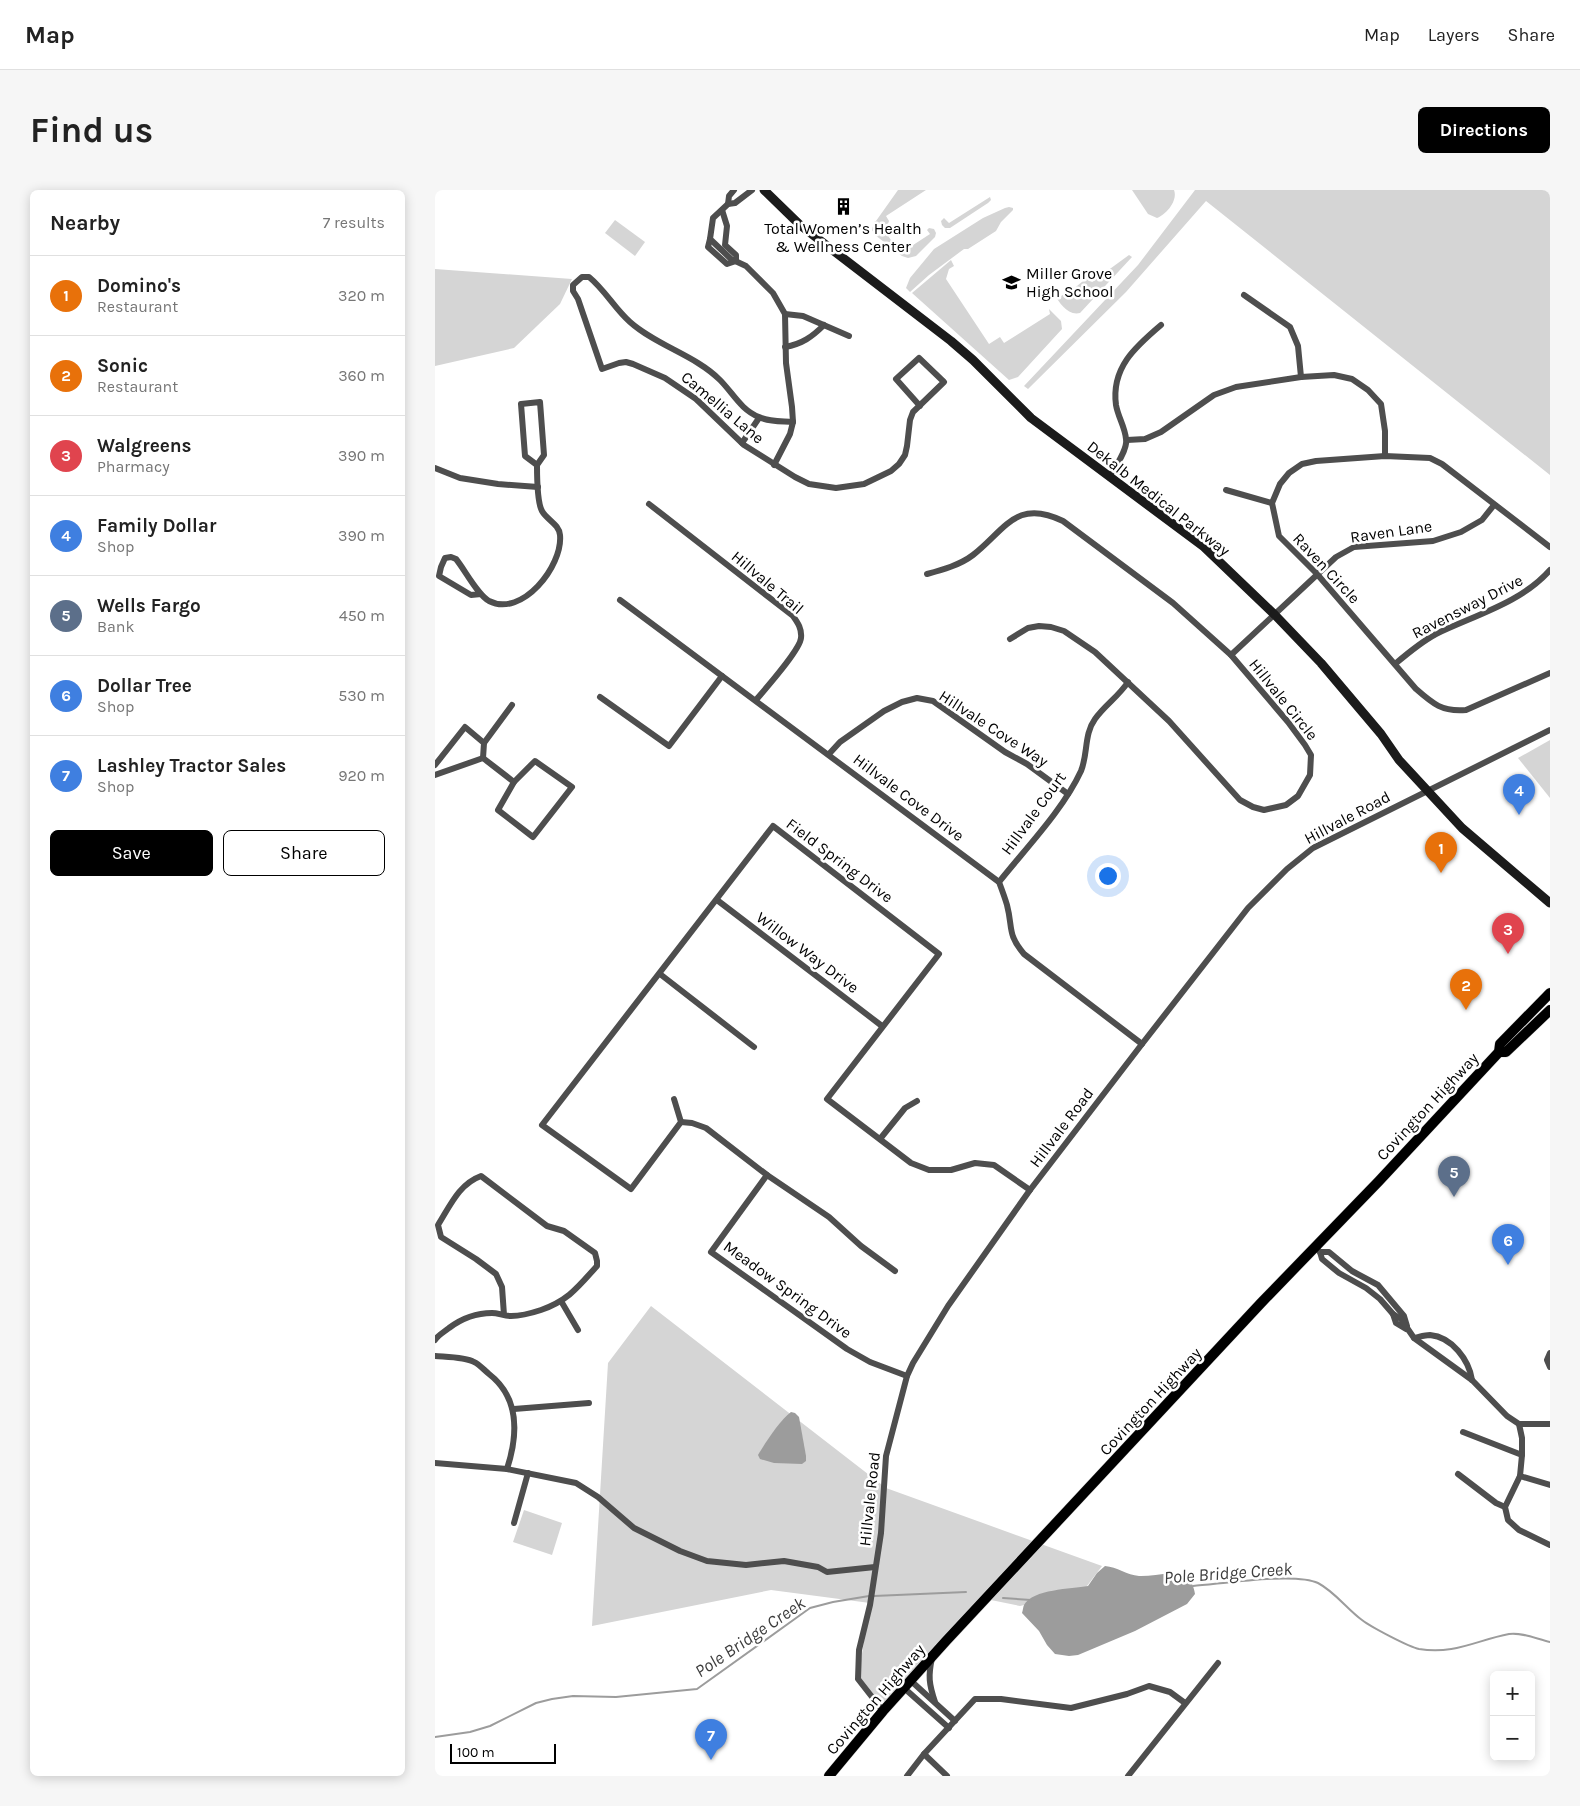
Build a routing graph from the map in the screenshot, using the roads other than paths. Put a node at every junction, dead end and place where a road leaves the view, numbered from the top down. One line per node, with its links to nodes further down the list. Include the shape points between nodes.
1 (734, 190): 4 (street)
2 (752, 190): 4 (street, via 735,203)
3 (764, 190): 23 (main road, Dekalb Medical Parkway, via 800,225 951,340 1031,418)
4 (728, 204): 5 (street)
5 (722, 210): 6 (street, via 727,226); 6 (street, via 713,218 710,239)
6 (720, 250): 8 (street, via 746,266 773,293)
7 (1244, 295): 13 (street, via 1290,327 1298,346)
8 (785, 314): 9 (street, via 803,316); 12 (street, Camellia Lane)
9 (824, 325): 11 (street); 12 (street, via 804,341)
10 (1161, 325): 17 (street, via 1125,360 1115,383 1116,406)
11 (849, 336)
12 (785, 347): 16 (street, Camellia Lane)
13 (1301, 377): 17 (street, via 1236,387 1215,395 1161,432); 19 (street, via 1334,375 1352,379 1367,390 1381,404)
14 (920, 406): 14 (street, Camellia Lane, via 895,379 919,358 944,382); 21 (street, Camellia Lane, via 910,420 905,455 899,464 864,484 836,488 809,484)
15 (759, 418): 16 (street, Camellia Lane); 18 (street); 18 (street, Camellia Lane, via 746,410 707,369 631,323 589,277 573,285 602,369 625,362 665,378 696,399)
16 (793, 422): 21 (street, Camellia Lane)
17 (1127, 440): 23 (street)
18 (741, 443): 21 (street, Camellia Lane)
19 (1385, 456): 26 (street, via 1302,464 1280,484); 28 (street, via 1430,458)
20 (537, 465): 20 (street, via 525,456 521,404 540,402 544,455); 24 (street)
21 (774, 465)
22 (435, 468): 24 (street, via 460,478)
23 (1109, 477): 35 (main road, Dekalb Medical Parkway, via 1204,547)
24 (538, 487): 33 (street, via 542,511 560,534 559,547 549,573 528,595 508,605 497,604)
25 (1226, 490): 26 (street)
26 (1272, 503): 32 (street, Raven Circle, via 1279,536)
27 (649, 504): 43 (street, Hillvale Trail, via 793,616 800,627 801,640)
28 (1494, 505): 29 (street); 32 (street, Raven Lane, via 1482,520 1461,532 1433,541 1354,547 1336,557)
29 (1550, 547)
30 (1550, 570): 38 (street, Ravensway Drive, via 1534,587 1434,635)
31 (927, 574): 37 (street, Hillvale Circle, via 968,558 1009,522 1022,515 1050,514 1154,587)
32 (1317, 574): 35 (street, Raven Lane); 38 (street, Raven Circle)
33 (481, 594): 33 (street, via 456,559 445,558 439,576 471,594)
34 (620, 600): 40 (street, Hillvale Cove Drive)
35 (1275, 614): 37 (street, Raven Lane); 52 (main road, Dekalb Medical Parkway, via 1321,663)
36 (1011, 639): 41 (street, Hillvale Circle, via 1028,628 1039,626 1064,631 1095,652)
37 (1231, 655): 41 (street, Hillvale Circle, via 1288,722 1311,755 1310,775 1305,786 1286,805 1264,810 1240,800 1169,721)
38 (1395, 664): 39 (street, Raven Circle, via 1428,700 1453,711 1466,710)
39 (1550, 673)
40 (723, 676): 42 (street, via 669,746); 43 (street, Hillvale Cove Drive)
41 (1128, 682): 53 (street, Hillvale Court, via 1095,720 1088,734 1082,769)
42 (600, 697)
43 (756, 700): 47 (street, Hillvale Cove Drive)
44 (512, 704): 46 (street)
45 (1550, 730): 52 (street, Hillvale Road)
46 (484, 743): 48 (street); 49 (street, via 465,727)
47 (829, 754): 53 (street, Hillvale Cove Way, via 840,742 884,711 917,698 933,701); 54 (street, Hillvale Cove Drive)
48 (483, 758): 50 (street); 51 (street)
49 (435, 765)
50 (435, 775)
51 (514, 782): 51 (street, via 498,810 533,837 571,787 535,761)
52 (1427, 790): 56 (main road, Dekalb Medical Parkway, via 1461,828); 61 (street, Hillvale Road, via 1313,848 1287,869 1248,908)
53 (1068, 794): 54 (street, Hillvale Court)
54 (999, 882): 61 (street, via 1015,944)
55 (717, 900): 57 (street, Field Spring Drive); 60 (street, Willow Way Drive); 60 (street, Field Spring Drive, via 773,826 939,954)
56 (1550, 902)
57 (660, 974): 62 (street); 66 (street, Field Spring Drive, via 542,1125 631,1189)
58 (1550, 993): 63 (main road, Covington Highway, via 1500,1044)
59 (1550, 1010): 63 (main road, Covington Highway, via 1506,1052)
60 (882, 1026): 67 (street, Field Spring Drive, via 827,1099)
61 (1142, 1044): 69 (street, Hillvale Road)
62 (754, 1047)
63 (1499, 1052): 70 (main road, Covington Highway)
64 (674, 1099): 66 (street)
65 (917, 1101): 67 (street, via 905,1108)
66 (681, 1122): 68 (street, via 706,1128)
67 (880, 1139): 69 (street, Field Spring Drive, via 911,1163 929,1170 994,1165)
68 (767, 1175): 71 (street, via 807,1200); 83 (street, Meadow Spring Drive, via 711,1252 847,1349)
69 (1030, 1190): 83 (street, Hillvale Road, via 948,1306)
70 (1318, 1249): 73 (street, via 1329,1252 1352,1271 1378,1285); 74 (street, via 1322,1259 1374,1294); 101 (main road, Covington Highway, via 1261,1303)
71 (895, 1272)
72 (561, 1301): 75 (street, via 523,1315); 75 (street, via 573,1294 597,1266 595,1254 564,1231 547,1226 481,1176 471,1179 461,1189 438,1225 441,1237 497,1274 502,1287); 77 (street)
73 (1396, 1305): 74 (street); 76 (street, via 1405,1316)
74 (1391, 1312): 76 (street, via 1396,1323)
75 (504, 1315): 79 (street, via 476,1315 455,1323)
76 (1407, 1329): 78 (street)
77 (578, 1330)
78 (1414, 1338): 84 (street); 84 (street, via 1429,1335 1449,1341 1467,1363)
79 (435, 1340)
80 (1550, 1353): 82 (street, via 1547,1360)
81 (435, 1356): 86 (street, via 473,1361 495,1378)
82 (1550, 1366)
83 (907, 1376): 100 (street, Hillvale Road, via 886,1456 881,1533)
84 (1472, 1380): 87 (street)
85 (589, 1403): 86 (street)
86 (514, 1409): 92 (street, via 513,1450)
87 (1519, 1424): 88 (street); 90 (street)
88 (1550, 1424)
89 (1463, 1432): 90 (street)
90 (1523, 1455): 95 (street)
91 (435, 1463): 92 (street)
92 (507, 1470): 93 (street)
93 (528, 1473): 98 (street); 100 (street, via 576,1483 634,1528 680,1551 707,1560 745,1564 784,1561 818,1567 827,1572)
94 (1458, 1474): 97 (street)
95 (1520, 1476): 96 (street); 97 (street)
96 (1550, 1485)
97 (1505, 1507): 99 (street, via 1508,1520 1519,1530)
98 (514, 1523)
99 (1550, 1545)
100 (875, 1567): 106 (street, Hillvale Road, via 859,1650 858,1679)
101 (933, 1656): 103 (main road, Covington Highway); 104 (street, via 929,1684)
102 (1218, 1663): 105 (street)
103 (907, 1684): 104 (street); 106 (main road, Covington Highway); 108 (street)
104 (935, 1703): 107 (street)
105 (1185, 1703): 107 (street, via 1170,1692 1149,1686 1071,1708 975,1699); 113 (street)
106 (883, 1711): 110 (main road, Covington Highway)
107 (955, 1721): 108 (street)
108 (949, 1728): 109 (street)
109 (923, 1754): 111 (street); 112 (street)
110 (829, 1776)
111 (907, 1776)
112 (947, 1776)
113 (1128, 1776)

